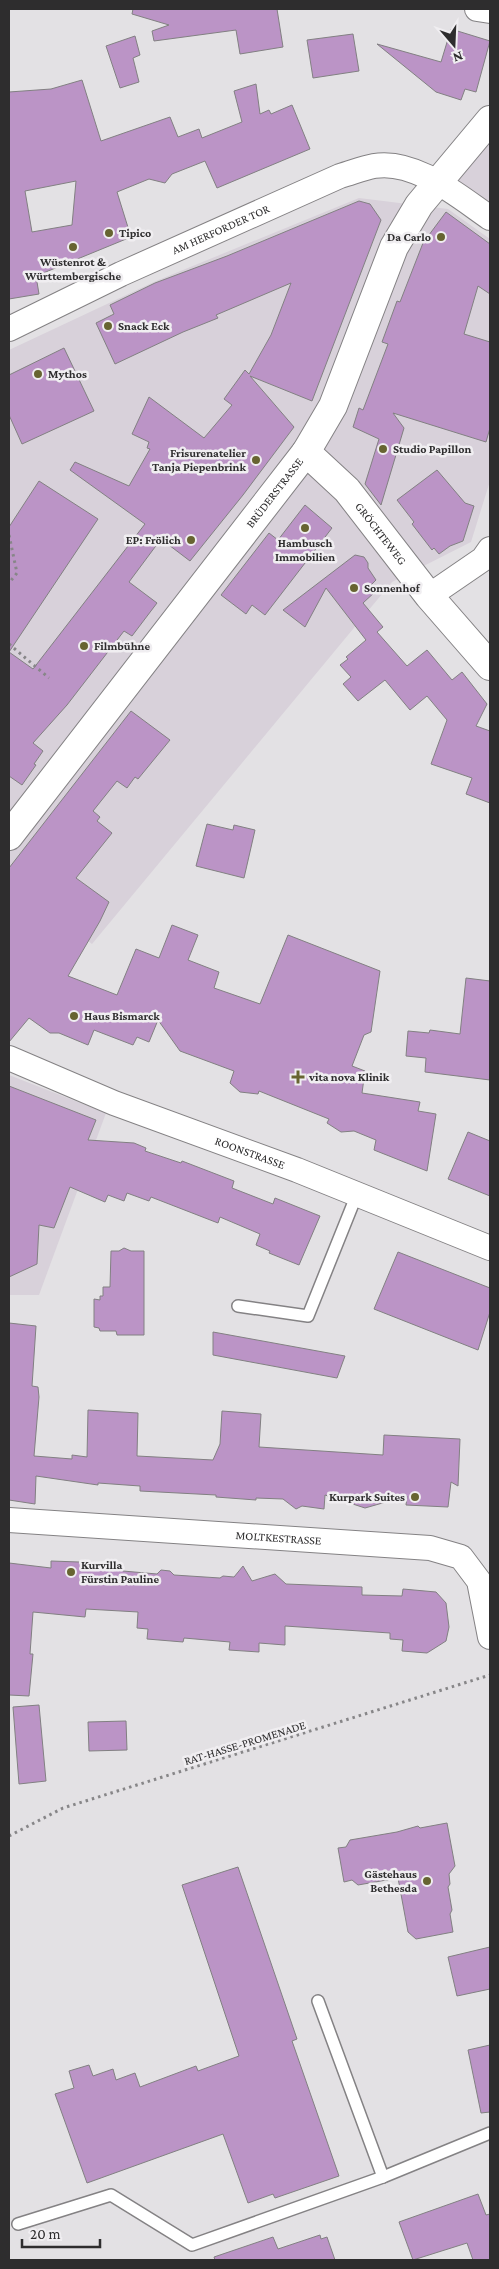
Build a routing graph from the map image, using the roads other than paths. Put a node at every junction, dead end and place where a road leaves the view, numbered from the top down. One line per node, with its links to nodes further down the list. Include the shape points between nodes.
1 (477, 9): 2 (street)
2 (490, 11)
3 (490, 120): 4 (main road, BRÜDERSTRASSE)
4 (438, 182): 5 (street, AM HERFORDER TOR); 6 (street, AM HERFORDER TOR, via 402,167 375,166 340,176 121,274); 7 (main road, BRÜDERSTRASSE, via 419,205 394,247 333,406)
5 (490, 218)
6 (9, 329)
7 (306, 452): 9 (main road, GRÖCHTEWEG, via 347,490); 11 (main road, BRÜDERSTRASSE)
8 (490, 549): 9 (street, via 483,559)
9 (429, 596): 10 (main road, GRÖCHTEWEG)
10 (490, 666)
11 (9, 836)
12 (9, 1058): 13 (street, ROONSTRASSE, via 114,1103)
13 (357, 1194): 14 (street, ROONSTRASSE); 15 (lane, via 308,1316)
14 (490, 1248)
15 (238, 1306)
16 (9, 1520): 17 (street, MOLTKESTRASSE, via 430,1548 460,1557 479,1581)
17 (490, 1637)
18 (318, 2002): 20 (lane)
19 (490, 2133): 20 (lane)
20 (383, 2177): 21 (lane, via 192,2245 111,2195)
21 (18, 2224)

